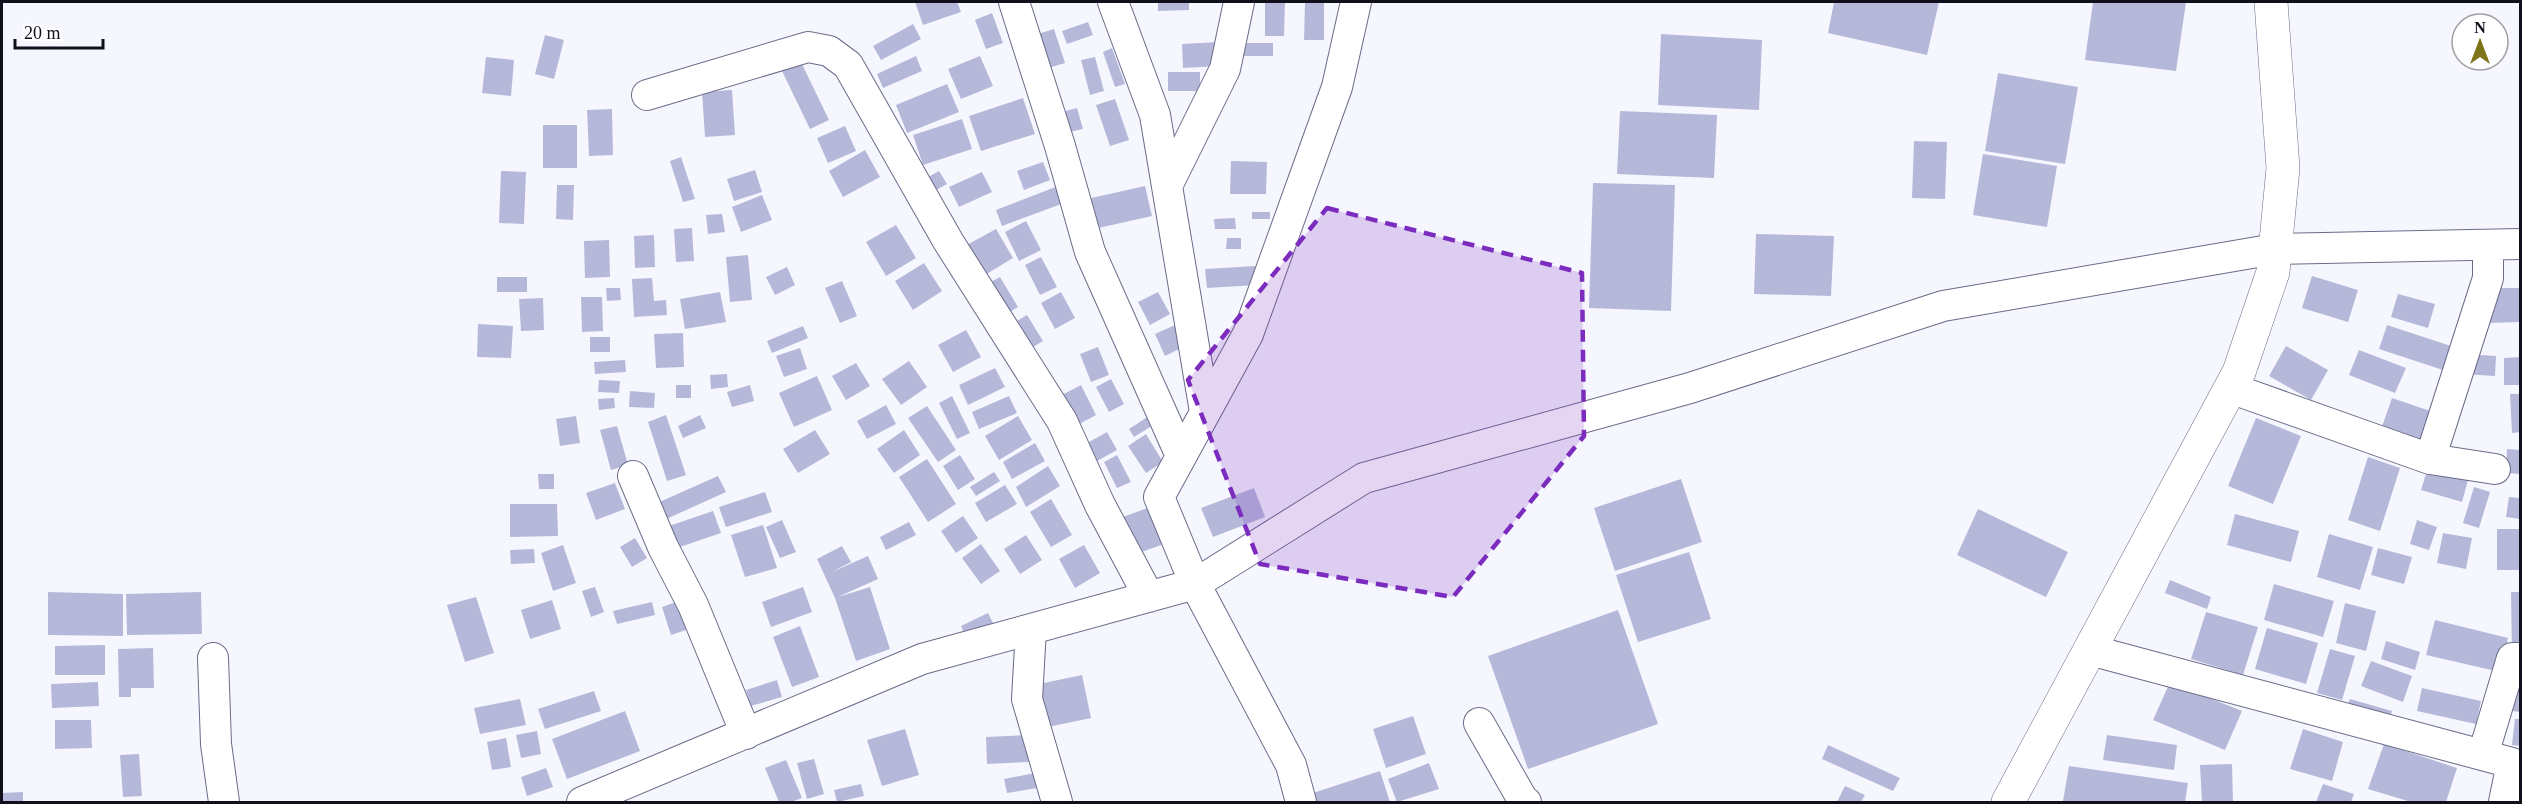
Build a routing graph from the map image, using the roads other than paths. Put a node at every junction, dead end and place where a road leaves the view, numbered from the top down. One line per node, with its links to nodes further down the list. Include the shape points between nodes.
1 (1014, 2): 13 (street, via 1090,252)
2 (1113, 2): 7 (street, via 1155,115)
3 (1239, 2): 7 (street, via 1225,69)
4 (1356, 2): 12 (street, via 1337,87 1248,334)
5 (2271, 2): 10 (main road, via 2283,168)
6 (647, 95): 18 (street, via 808,47 829,51 848,64 948,241 1062,421 1100,505)
7 (1167, 186): 12 (street)
8 (2520, 244): 9 (street)
9 (2488, 246): 10 (street); 14 (street, via 2488,279)
10 (2275, 249): 11 (main road, via 2273,272); 17 (street, via 1943,306 1690,388 1364,478)
11 (2230, 388): 14 (street); 20 (main road)
12 (1205, 412): 13 (street)
13 (1181, 456): 17 (street, via 1159,497)
14 (2430, 459): 15 (street)
15 (2495, 469)
16 (633, 476): 24 (street, via 693,605)
17 (1195, 584): 18 (street); 29 (street, via 1291,765)
18 (1149, 597): 19 (street)
19 (1031, 629): 24 (street, via 922,659); 28 (street, via 1026,699)
20 (2090, 650): 25 (street); 31 (main road)
21 (213, 658): 26 (street, via 216,744)
22 (2520, 658): 25 (street, via 2512,658)
23 (1479, 723): 30 (street)
24 (746, 734): 27 (street)
25 (2483, 755): 32 (street, via 2512,763)
26 (224, 802)
27 (582, 802)
28 (1057, 802)
29 (1301, 802)
30 (1524, 802)
31 (2008, 802)
32 (2504, 802)

